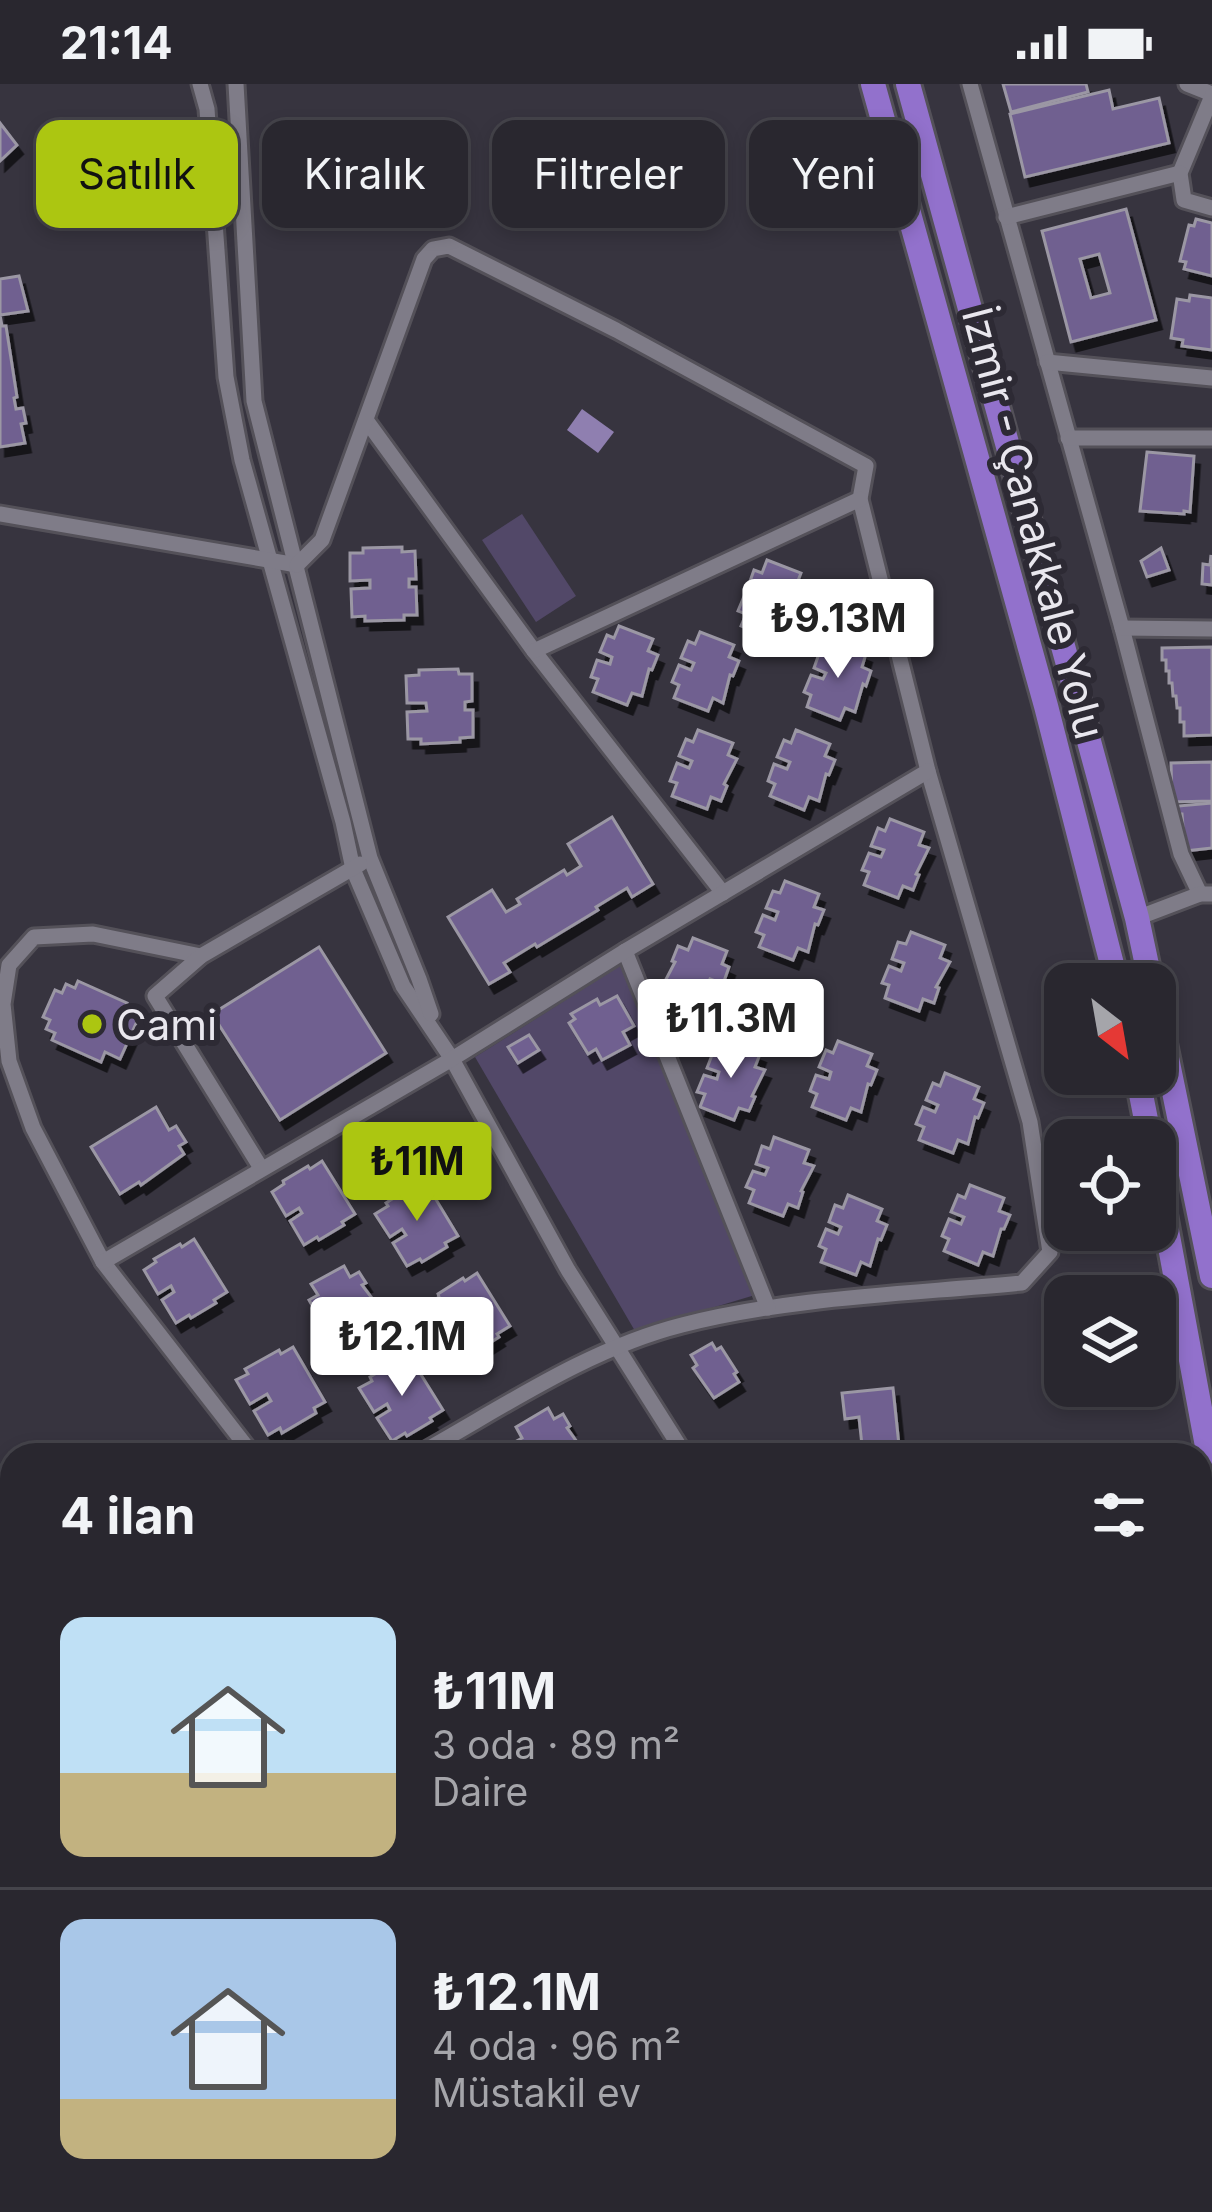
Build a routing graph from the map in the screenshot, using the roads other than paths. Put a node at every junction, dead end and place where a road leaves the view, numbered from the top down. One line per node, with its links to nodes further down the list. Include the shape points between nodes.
1 (200, 84): 22 (street, via 226,377)
2 (236, 84): 23 (street, via 254,401)
3 (864, 84): 9 (highway)
4 (873, 84): 10 (highway, İzmir - Çanakkale Yolu)
5 (908, 84): 32 (highway, İzmir - Çanakkale Yolu)
6 (970, 84): 13 (street)
7 (1186, 84): 8 (street)
8 (1212, 95): 11 (street)
9 (876, 120)
10 (883, 120)
11 (1180, 173): 12 (street, via 1184,200); 13 (street)
12 (1212, 208)
13 (1006, 217): 15 (street)
14 (912, 228): 35 (highway, İzmir - Çanakkale Yolu)
15 (1047, 362): 16 (street); 18 (street)
16 (1212, 378)
17 (366, 420): 20 (street, via 424,259 449,246 866,466); 23 (street, via 322,540); 26 (street)
18 (1068, 438): 19 (street); 24 (street)
19 (1212, 438)
20 (860, 499): 26 (street); 27 (street)
21 (0, 514): 22 (street)
22 (268, 560): 23 (street); 29 (street)
23 (297, 565): 28 (street)
24 (1122, 628): 25 (street); 31 (street, via 1181,854)
25 (1212, 629)
26 (533, 650): 30 (street)
27 (928, 771): 30 (street); 44 (street, via 1030,1122 1051,1252 1022,1283)
28 (370, 858): 29 (street); 37 (street)
29 (353, 869): 34 (street); 37 (street, via 403,986)
30 (723, 893): 33 (street)
31 (1206, 894): 32 (street)
32 (1137, 918): 36 (highway, İzmir - Çanakkale Yolu)
33 (625, 951): 38 (street); 44 (street)
34 (201, 956): 40 (street, via 155,996); 42 (street, via 93,934 34,937 9,965 9,1060 33,1128)
35 (1112, 963)
36 (1147, 963)
37 (437, 1034): 38 (street)
38 (452, 1059): 40 (street); 45 (street)
39 (1175, 1095): 43 (highway)
40 (260, 1168): 42 (street)
41 (1171, 1251): 49 (highway)
42 (103, 1262): 46 (street)
43 (1212, 1276)
44 (768, 1308): 45 (street, via 680,1325)
45 (617, 1348): 47 (street); 48 (street)
46 (244, 1443)
47 (438, 1443)
48 (677, 1443)
49 (1206, 1443)

